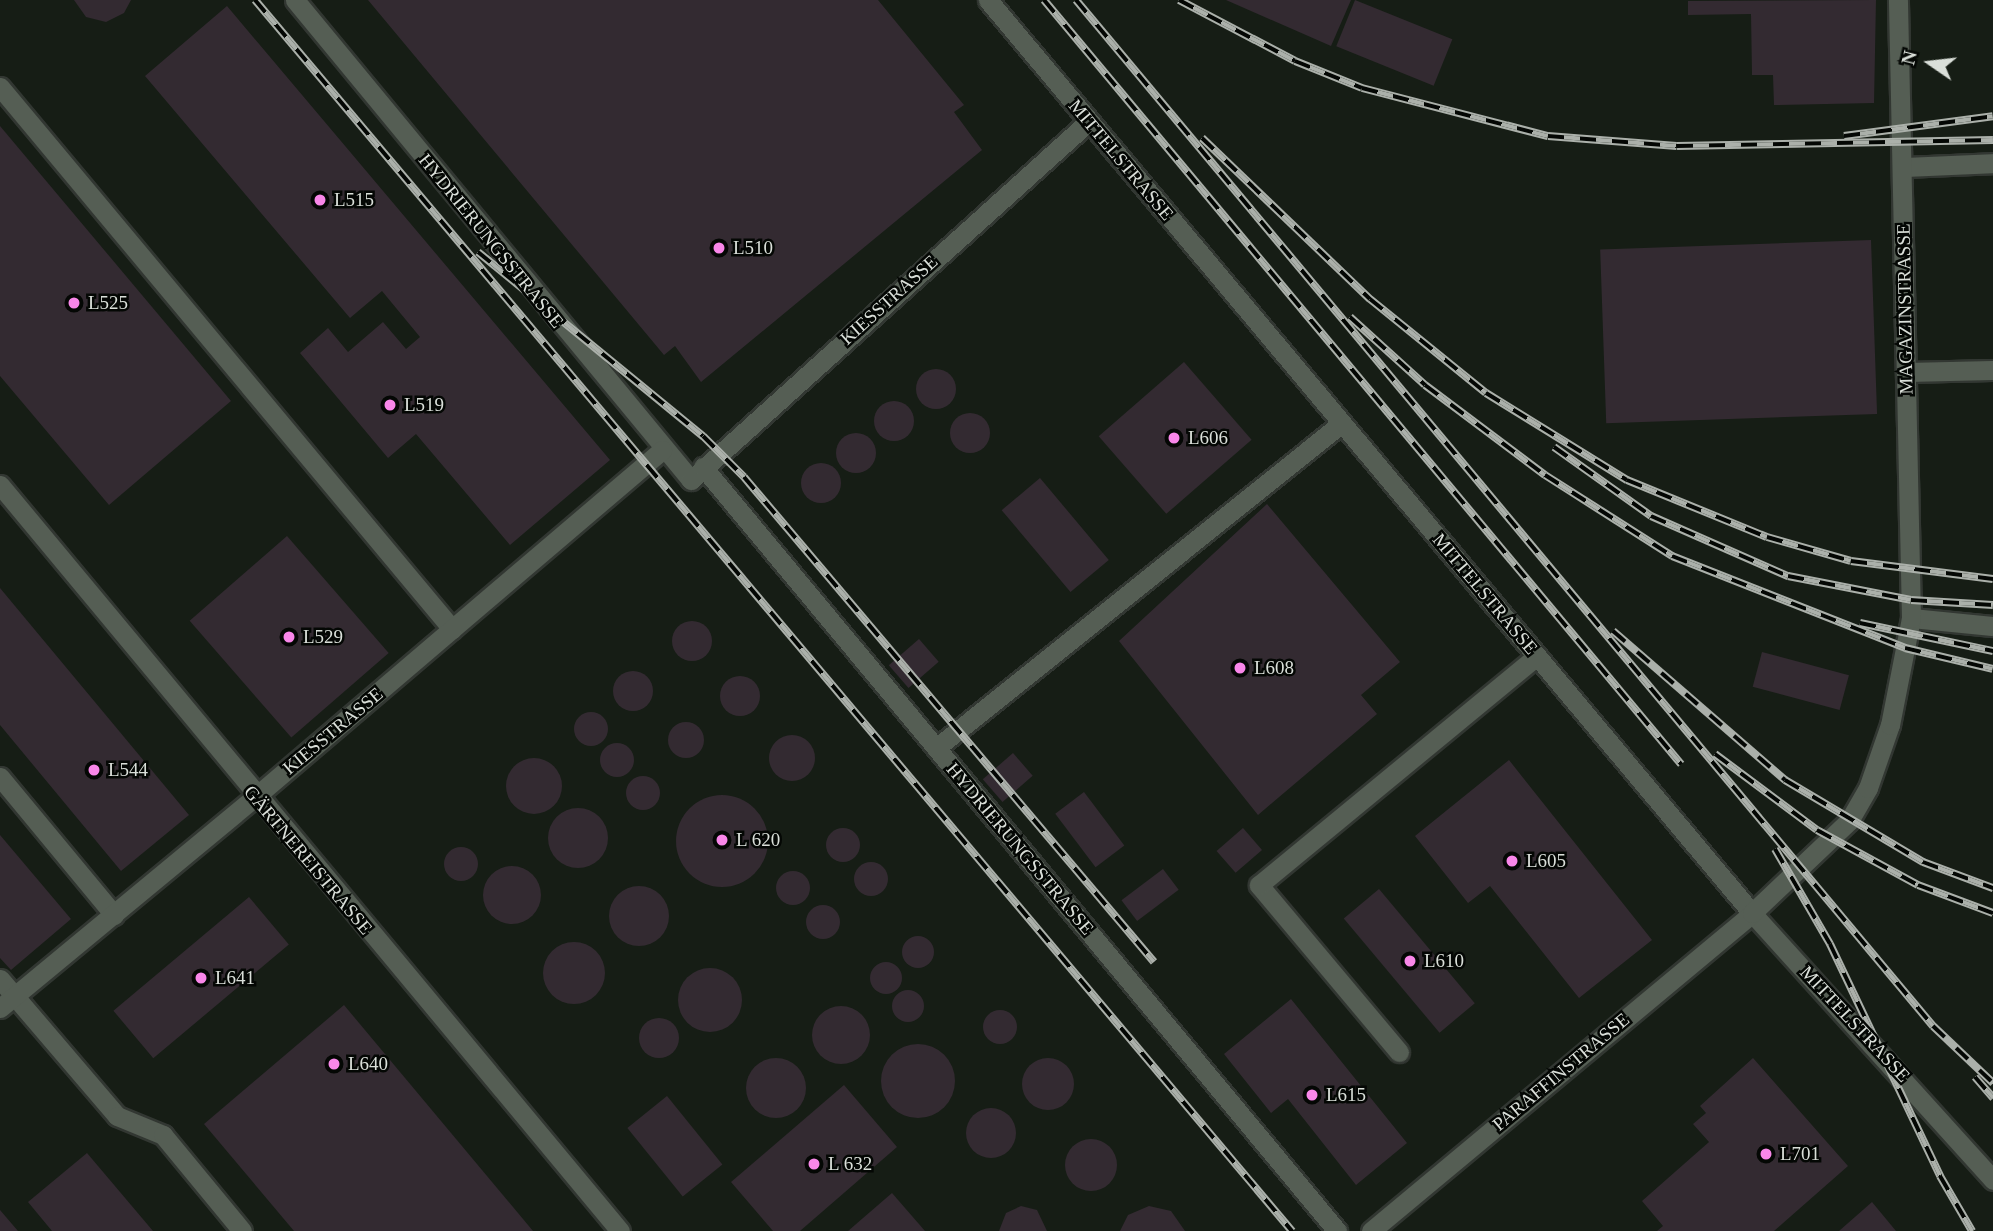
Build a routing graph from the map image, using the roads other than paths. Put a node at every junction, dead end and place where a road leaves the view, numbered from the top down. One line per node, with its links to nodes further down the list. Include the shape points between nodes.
1 (295, 0): 11 (street, HYDRIERUNGSSTRASSE)
2 (988, 0): 5 (street, MITTELSTRASSE)
3 (1898, 0): 7 (street, MAGAZINSTRASSE)
4 (0, 87): 16 (street)
5 (1088, 122): 10 (street, MITTELSTRASSE); 12 (street, KIESSTRASSE)
6 (1993, 163): 7 (street)
7 (1903, 167): 9 (street, MAGAZINSTRASSE)
8 (1993, 370): 9 (street)
9 (1906, 372): 14 (street, MAGAZINSTRASSE)
10 (1342, 423): 17 (street, MITTELSTRASSE); 18 (street)
11 (662, 450): 12 (street, HYDRIERUNGSSTRASSE); 16 (street, KIESSTRASSE)
12 (697, 474): 18 (street, HYDRIERUNGSSTRASSE)
13 (0, 485): 20 (street, GÄRTNEREISTRASSE)
14 (1911, 618): 15 (street); 21 (street, MAGAZINSTRASSE, via 1891,725 1868,788 1849,821)
15 (1993, 626)
16 (452, 629): 20 (street, KIESSTRASSE)
17 (1536, 656): 21 (street, MITTELSTRASSE); 25 (street, via 1259,885)
18 (936, 748): 29 (street, HYDRIERUNGSSTRASSE)
19 (0, 777): 22 (street)
20 (256, 797): 22 (street, KIESSTRASSE); 28 (street, GÄRTNEREISTRASSE)
21 (1752, 913): 26 (street, MITTELSTRASSE); 30 (street, PARAFFINSTRASSE)
22 (114, 915): 24 (street, KIESSTRASSE)
23 (0, 979): 24 (street)
24 (7, 1002): 27 (street, via 117,1116 163,1135)
25 (1399, 1052)
26 (1993, 1180)
27 (242, 1231)
28 (620, 1231)
29 (1337, 1231)
30 (1371, 1231)

